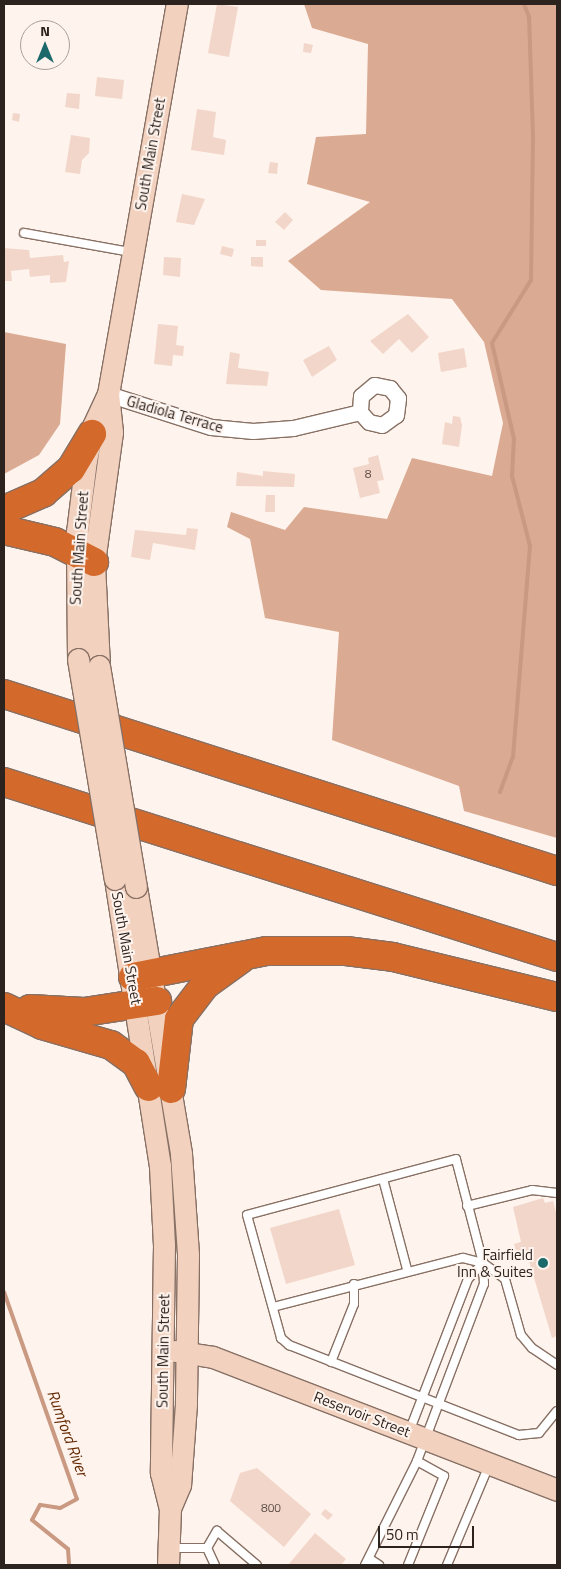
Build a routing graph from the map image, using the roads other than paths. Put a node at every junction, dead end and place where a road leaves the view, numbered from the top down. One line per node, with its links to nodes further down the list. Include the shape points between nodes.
1 (177, 4): 3 (main road, South Main Street)
2 (24, 233): 3 (lane)
3 (133, 252): 4 (main road, South Main Street)
4 (108, 394): 5 (street, Gladiola Terrace, via 231,430 293,428); 6 (main road, South Main Street); 9 (main road, South Main Street, via 112,432)
5 (360, 412)
6 (92, 434): 7 (highway, via 71,469 50,487); 9 (main road, South Main Street)
7 (4, 510)
8 (4, 530): 9 (highway)
9 (85, 557): 17 (main road, South Main Street, bridge, via 99,666 136,886); 17 (main road, South Main Street, bridge, via 78,659 115,879)
10 (8, 695): 14 (highway)
11 (4, 782): 13 (highway)
12 (4, 798): 13 (highway)
13 (104, 813): 16 (highway)
14 (557, 871)
15 (252, 953): 17 (highway); 18 (highway, via 307,949 393,957); 21 (highway, via 221,970 188,1003)
16 (557, 957)
17 (142, 976): 19 (main road, South Main Street)
18 (557, 997)
19 (147, 1002): 20 (highway, via 54,1013); 21 (main road, South Main Street)
20 (4, 1006): 21 (highway, via 42,1025 111,1044 136,1063)
21 (160, 1088): 29 (main road, South Main Street); 30 (main road, South Main Street, via 188,1246)
22 (383, 1179): 24 (lane, via 456,1159); 26 (lane); 28 (lane, via 247,1215)
23 (557, 1193): 24 (lane, via 532,1190)
24 (467, 1206): 25 (lane)
25 (483, 1263): 26 (lane, via 462,1258); 32 (lane, via 505,1279 521,1334 532,1348); 33 (lane, via 468,1279); 34 (lane, via 484,1284)
26 (407, 1269): 27 (lane)
27 (354, 1284): 28 (lane); 31 (lane, via 354,1304)
28 (273, 1307): 31 (lane, via 281,1338 289,1346)
29 (164, 1350): 30 (main road, Reservoir Street); 40 (main road, South Main Street, via 160,1473)
30 (189, 1352): 36 (main road, Reservoir Street); 40 (main road, South Main Street, via 180,1485)
31 (331, 1362): 33 (lane)
32 (557, 1365)
33 (421, 1397): 34 (lane); 36 (lane)
34 (437, 1402): 35 (lane, via 529,1436 539,1433); 36 (lane)
35 (557, 1412)
36 (417, 1435): 37 (lane); 38 (main road, Reservoir Street)
37 (417, 1460): 43 (lane); 47 (lane, via 444,1476)
38 (489, 1463): 39 (main road, Reservoir Street); 48 (lane)
39 (557, 1490)
40 (170, 1508): 42 (main road, South Main Street)
41 (207, 1548): 42 (lane); 44 (lane); 45 (lane, via 217,1530)
42 (168, 1556)
43 (368, 1562): 46 (lane)
44 (215, 1565)
45 (257, 1565)
46 (379, 1565)
47 (408, 1565)
48 (447, 1565)

